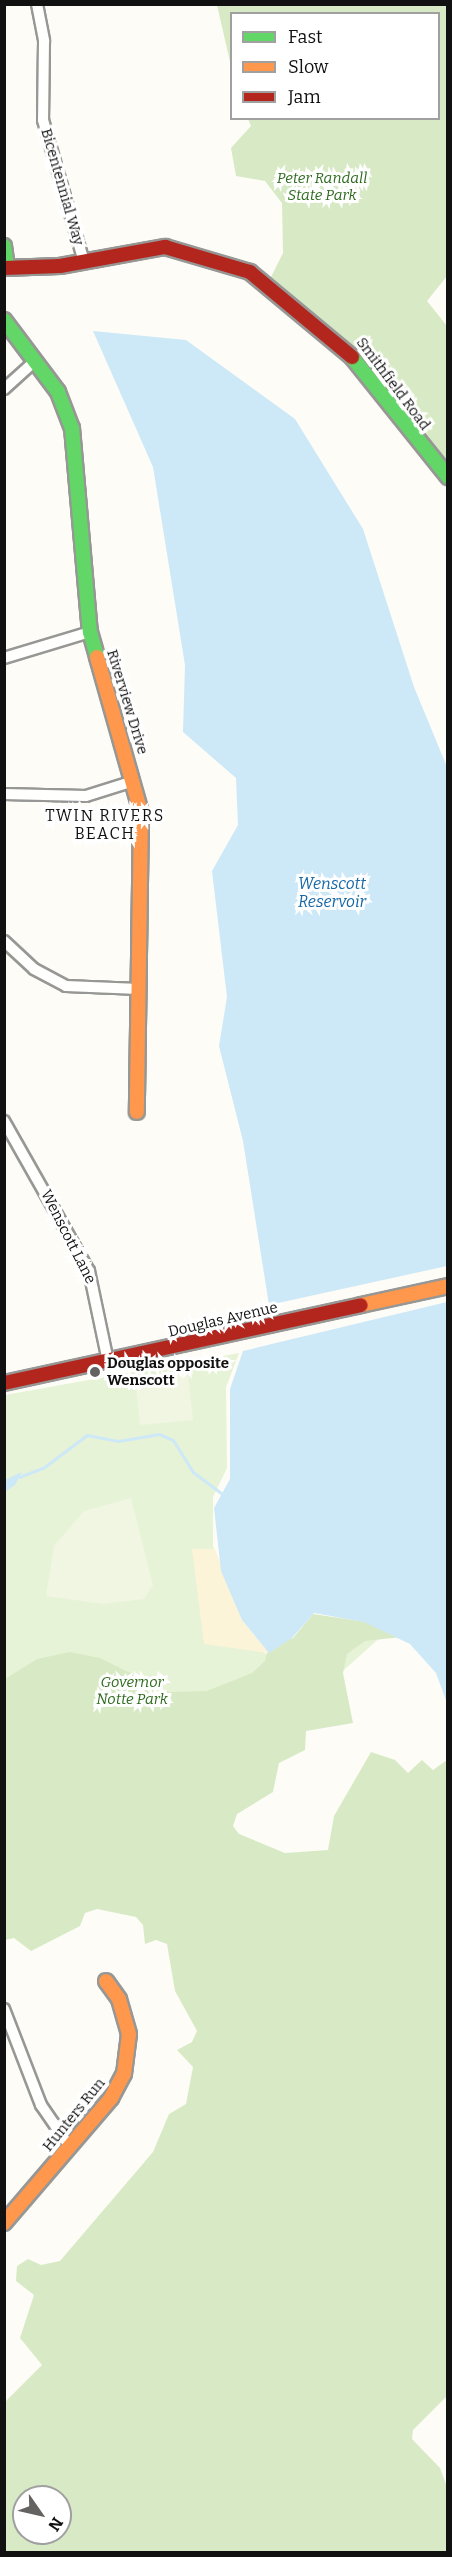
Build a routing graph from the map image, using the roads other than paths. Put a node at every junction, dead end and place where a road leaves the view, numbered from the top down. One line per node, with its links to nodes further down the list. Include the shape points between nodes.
1 (37, 4): 3 (street, Bicentennial Way, via 44,41 43,120)
2 (4, 246): 4 (street)
3 (84, 262): 4 (street, Smithfield Road); 8 (street, Smithfield Road, via 165,247 250,272 339,341)
4 (6, 268)
5 (4, 320): 6 (street, Riverview Drive)
6 (35, 361): 7 (street); 9 (street, Riverview Drive, via 58,392 72,428)
7 (4, 389)
8 (447, 477)
9 (90, 632): 10 (street); 11 (street, Riverview Drive)
10 (4, 658)
11 (134, 781): 12 (street, via 86,796); 14 (street, Riverview Drive, via 143,844)
12 (4, 794)
13 (4, 941): 14 (street, via 34,969 66,986)
14 (140, 989): 15 (street, Riverview Drive)
15 (137, 1112)
16 (4, 1121): 18 (street, Wenscott Lane, via 89,1271)
17 (447, 1286): 18 (street, Douglas Avenue)
18 (108, 1361): 19 (street, Douglas Avenue)
19 (4, 1383)
20 (106, 1981): 22 (street, Hunters Run, via 124,2016 128,2063 111,2098)
21 (4, 2008): 22 (street, via 41,2105)
22 (70, 2147): 23 (street, Hunters Run)
23 (4, 2223)

